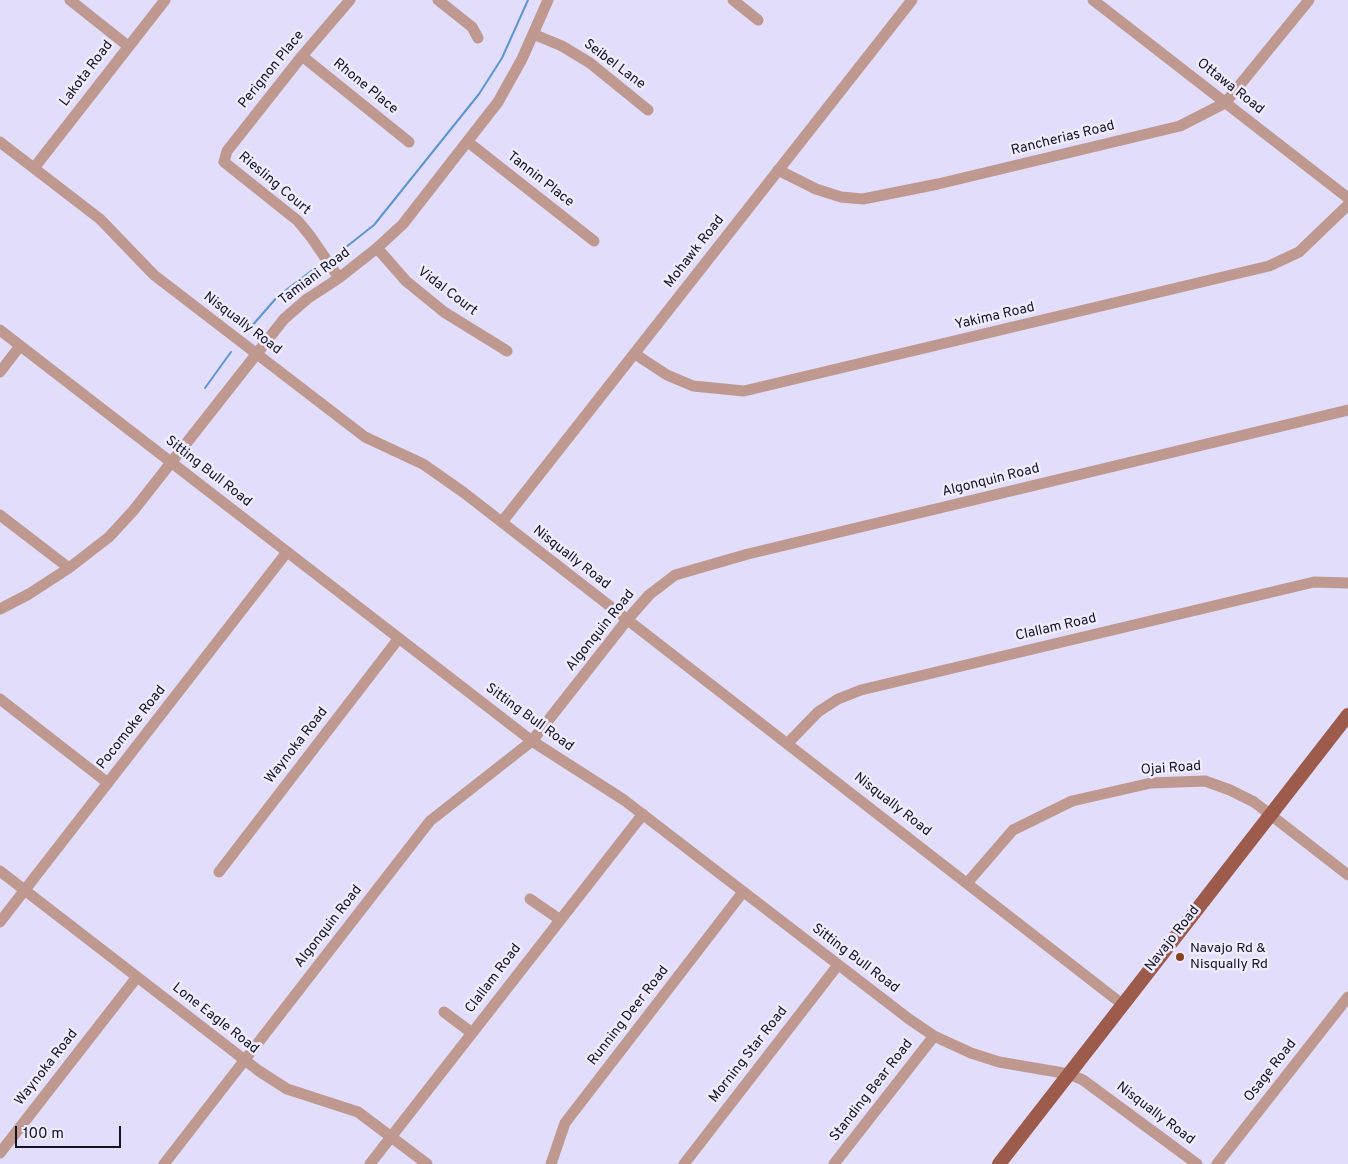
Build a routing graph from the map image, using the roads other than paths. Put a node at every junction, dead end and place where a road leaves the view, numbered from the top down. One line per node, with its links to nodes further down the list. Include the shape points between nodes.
1 (70, 0): 14 (street)
2 (165, 0): 14 (street, Lakota Road)
3 (350, 0): 15 (street, Perignon Place)
4 (438, 0): 13 (street, via 472,27)
5 (548, 0): 12 (street, Tamiani Road)
6 (733, 0): 11 (street)
7 (912, 0): 23 (street, Mohawk Road)
8 (1093, 0): 10 (street, Ottawa Road)
9 (1309, 0): 16 (street, Rancherias Road)
10 (1106, 4): 16 (street, Ottawa Road)
11 (758, 20)
12 (533, 34): 17 (street, Seibel Lane, via 590,63); 20 (street, Tamiani Road, via 498,102)
13 (478, 38)
14 (128, 46): 22 (street, Lakota Road)
15 (302, 56): 19 (street, Rhone Place); 21 (street, Perignon Place, via 227,151)
16 (1225, 102): 23 (street, Rancherias Road, via 1180,126 863,199 841,197 816,189); 24 (street, Ottawa Road)
17 (648, 110)
18 (0, 142): 22 (street, Nisqually Road)
19 (409, 142)
20 (468, 142): 26 (street, Tannin Place); 27 (street, Tamiani Road, via 403,224)
21 (224, 162): 28 (street, Riesling Court, via 298,221)
22 (34, 168): 32 (street, Nisqually Road, via 100,219 154,275)
23 (778, 170): 33 (street, Mohawk Road)
24 (1348, 198)
25 (1348, 204): 33 (street, Yakima Road, via 1299,252 1270,266 744,391 693,386)
26 (594, 241)
27 (377, 248): 28 (street, Tamiani Road); 31 (street, Vidal Court, via 406,281 444,312)
28 (339, 278): 32 (street, Tamiani Road, via 306,298)
29 (0, 330): 30 (street, Sitting Bull Road)
30 (20, 346): 34 (street); 36 (street, Sitting Bull Road)
31 (507, 351)
32 (255, 353): 36 (street, Tamiani Road); 38 (street, Nisqually Road, via 365,437 423,464)
33 (635, 354): 38 (street, Mohawk Road)
34 (0, 372)
35 (1348, 410): 43 (street, Algonquin Road, via 748,554 675,575 649,595)
36 (172, 462): 39 (street, Sitting Bull Road); 40 (street, Tamiani Road, via 108,537)
37 (0, 515): 40 (street)
38 (502, 522): 43 (street, Nisqually Road)
39 (287, 552): 44 (street, Sitting Bull Road); 49 (street, Pocomoke Road)
40 (70, 568): 42 (street, Tamiani Road)
41 (1348, 582): 48 (street, Clallam Road, via 1314,582 861,690 818,712)
42 (0, 609)
43 (627, 620): 47 (street, Algonquin Road); 48 (street, Nisqually Road)
44 (399, 638): 47 (street, Sitting Bull Road); 53 (street, Waynoka Road)
45 (0, 699): 49 (street)
46 (1348, 715): 51 (main road, Navajo Road)
47 (532, 741): 50 (street, Sitting Bull Road); 68 (street, Algonquin Road, via 430,821)
48 (788, 743): 55 (street, Nisqually Road)
49 (108, 783): 56 (street, Pocomoke Road)
50 (643, 814): 57 (street, Sitting Bull Road); 59 (street, Clallam Road)
51 (1270, 815): 54 (street, Ojai Road); 55 (street, Ojai Road, via 1254,802 1205,781 1151,783 1072,801 1013,830); 64 (main road, Navajo Road)
52 (0, 872): 56 (street, Lone Eagle Road)
53 (219, 872)
54 (1348, 875)
55 (968, 882): 64 (street, Nisqually Road)
56 (24, 890): 60 (street, Pocomoke Road); 62 (street, Lone Eagle Road)
57 (743, 892): 61 (street, Sitting Bull Road); 75 (street, Running Deer Road, via 565,1123)
58 (530, 899): 59 (street)
59 (559, 919): 66 (street, Clallam Road)
60 (0, 922)
61 (838, 965): 67 (street, Sitting Bull Road); 76 (street, Morning Star Road)
62 (136, 977): 68 (street, Lone Eagle Road); 71 (street, Waynoka Road)
63 (1348, 997): 80 (street, Osage Road)
64 (1122, 1004): 69 (main road, Navajo Road)
65 (444, 1012): 66 (street)
66 (472, 1033): 70 (street, Clallam Road)
67 (934, 1036): 69 (street, Sitting Bull Road, via 992,1060); 77 (street, Standing Bear Road)
68 (245, 1060): 70 (street, Lone Eagle Road, via 287,1089 358,1112); 72 (street, Algonquin Road)
69 (1069, 1074): 78 (main road, Navajo Road); 79 (street, Nisqually Road, via 1084,1080 1114,1101)
70 (392, 1137): 73 (street, Clallam Road); 74 (street, Lone Eagle Road)
71 (0, 1153)
72 (164, 1164)
73 (370, 1164)
74 (427, 1164)
75 (551, 1164)
76 (684, 1164)
77 (834, 1164)
78 (999, 1164)
79 (1197, 1164)
80 (1217, 1164)

